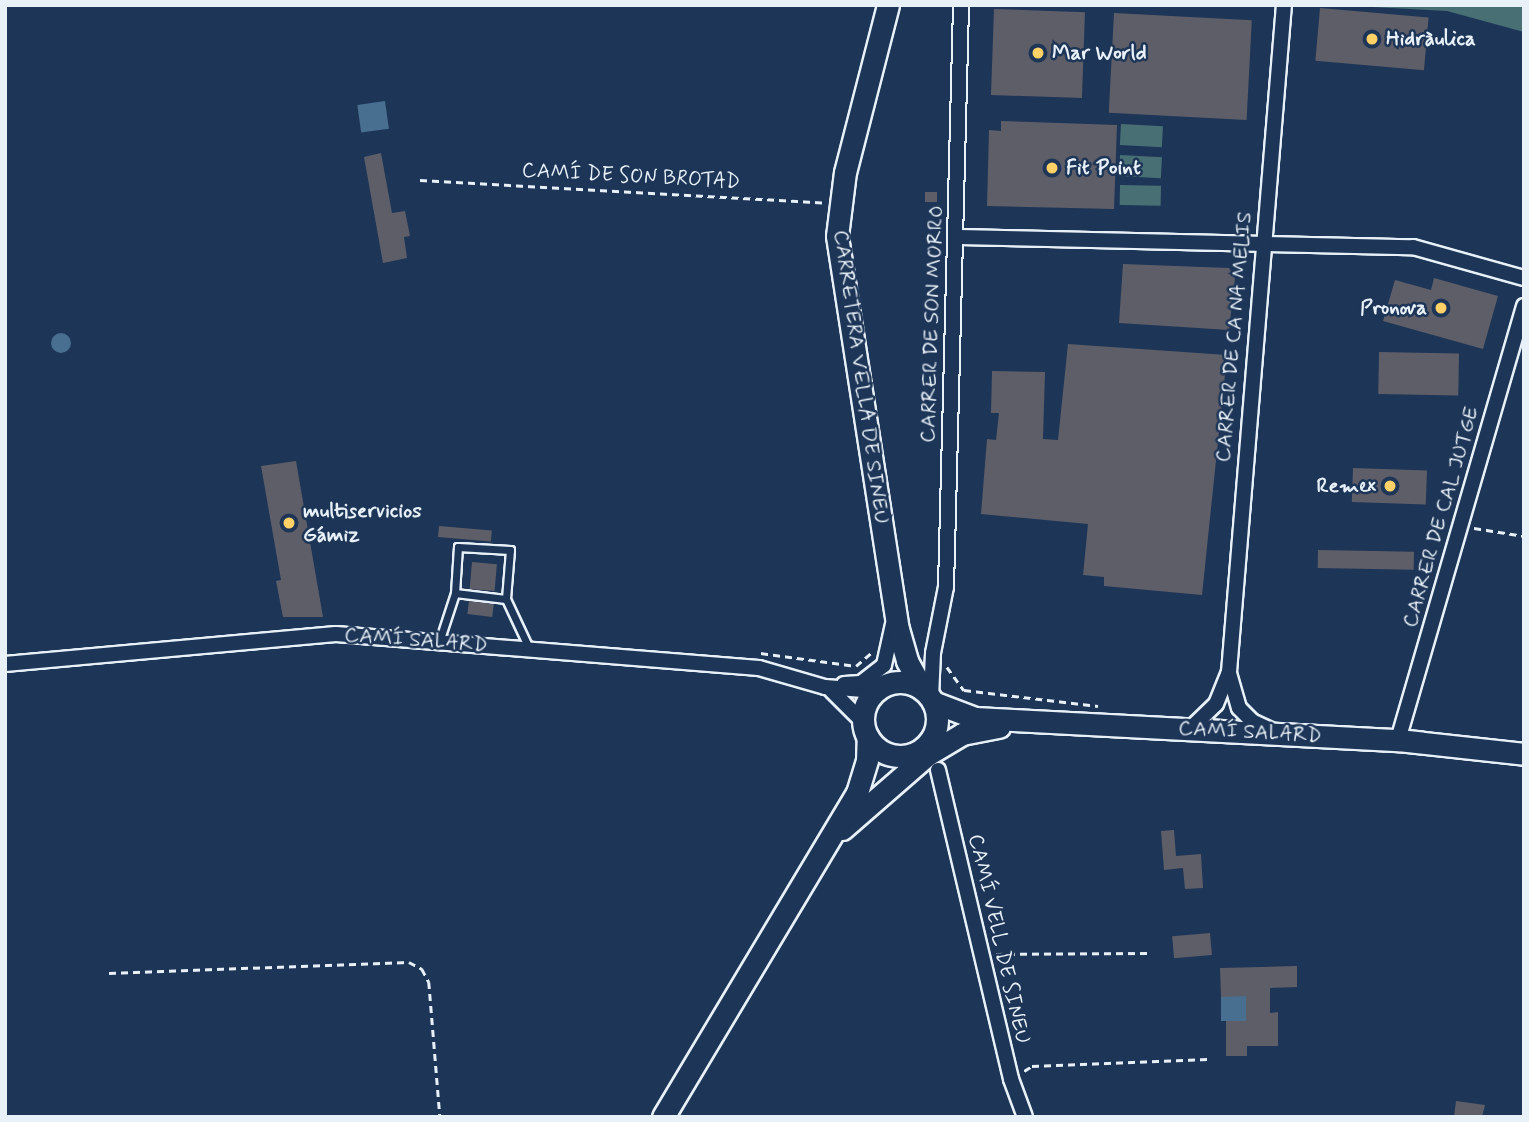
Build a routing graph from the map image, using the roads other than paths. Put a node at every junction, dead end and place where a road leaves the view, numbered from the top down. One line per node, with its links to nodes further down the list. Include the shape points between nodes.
1 (888, 5): 10 (main road, CARRETERA VELLA DE SINEU, via 845,172 837,236)
2 (961, 5): 4 (street, CARRER DE SON MORRO)
3 (1284, 5): 5 (street, CARRER DE CA NA MELIS)
4 (956, 237): 5 (street); 19 (street, CARRER DE SON MORRO, via 946,587)
5 (1264, 244): 6 (street, via 1413,247); 15 (street, CARRER DE CA NA MELIS)
6 (1524, 278)
7 (1524, 306): 26 (street, CARRER DE CAL JUTGE)
8 (454, 593): 9 (lane); 9 (lane, via 458,547 510,550); 12 (lane)
9 (506, 599): 13 (lane)
10 (894, 604): 11 (main road, CARRETERA VELLA DE SINEU); 16 (street, via 891,646 876,674 861,683)
11 (898, 629): 18 (main road, CARRETERA VELLA DE SINEU, via 896,659); 19 (main road, CARRETERA VELLA DE SINEU, via 907,661)
12 (439, 642): 13 (street, CAMÍ SALARD); 14 (street, CAMÍ SALARD, via 337,634)
13 (530, 649): 16 (street, CAMÍ SALARD, via 759,668)
14 (5, 664)
15 (1229, 672): 23 (street, CARRER DE CA NA MELIS, via 1216,704); 25 (street, CARRER DE CA NA MELIS, via 1239,708 1252,721)
16 (808, 681): 17 (street, CAMÍ SALARD)
17 (825, 687): 18 (street, CAMÍ SALARD); 22 (street, CAMÍ SALARD, via 844,699)
18 (879, 689): 19 (main road, via 902,683); 22 (main road, via 864,708)
19 (929, 696): 20 (main road, CAMÍ SALARD); 24 (main road)
20 (975, 718): 21 (main road, CAMÍ SALARD); 24 (main road, CAMÍ SALARD)
21 (1032, 720): 23 (main road, CAMÍ SALARD); 31 (main road, via 962,734 946,743)
22 (865, 729): 28 (main road, via 886,753); 30 (main road, via 867,760)
23 (1189, 730): 25 (main road, CAMÍ SALARD)
24 (934, 734): 28 (main road, via 923,748)
25 (1282, 734): 26 (main road, CAMÍ SALARD)
26 (1398, 740): 27 (main road, CAMÍ SALARD)
27 (1524, 754)
28 (903, 756): 30 (main road)
29 (938, 770): 33 (street, CAMÍ VELL DE SINEU, via 1011,1079)
30 (857, 793): 31 (main road)
31 (825, 845): 32 (main road)
32 (663, 1117)
33 (1025, 1117)

